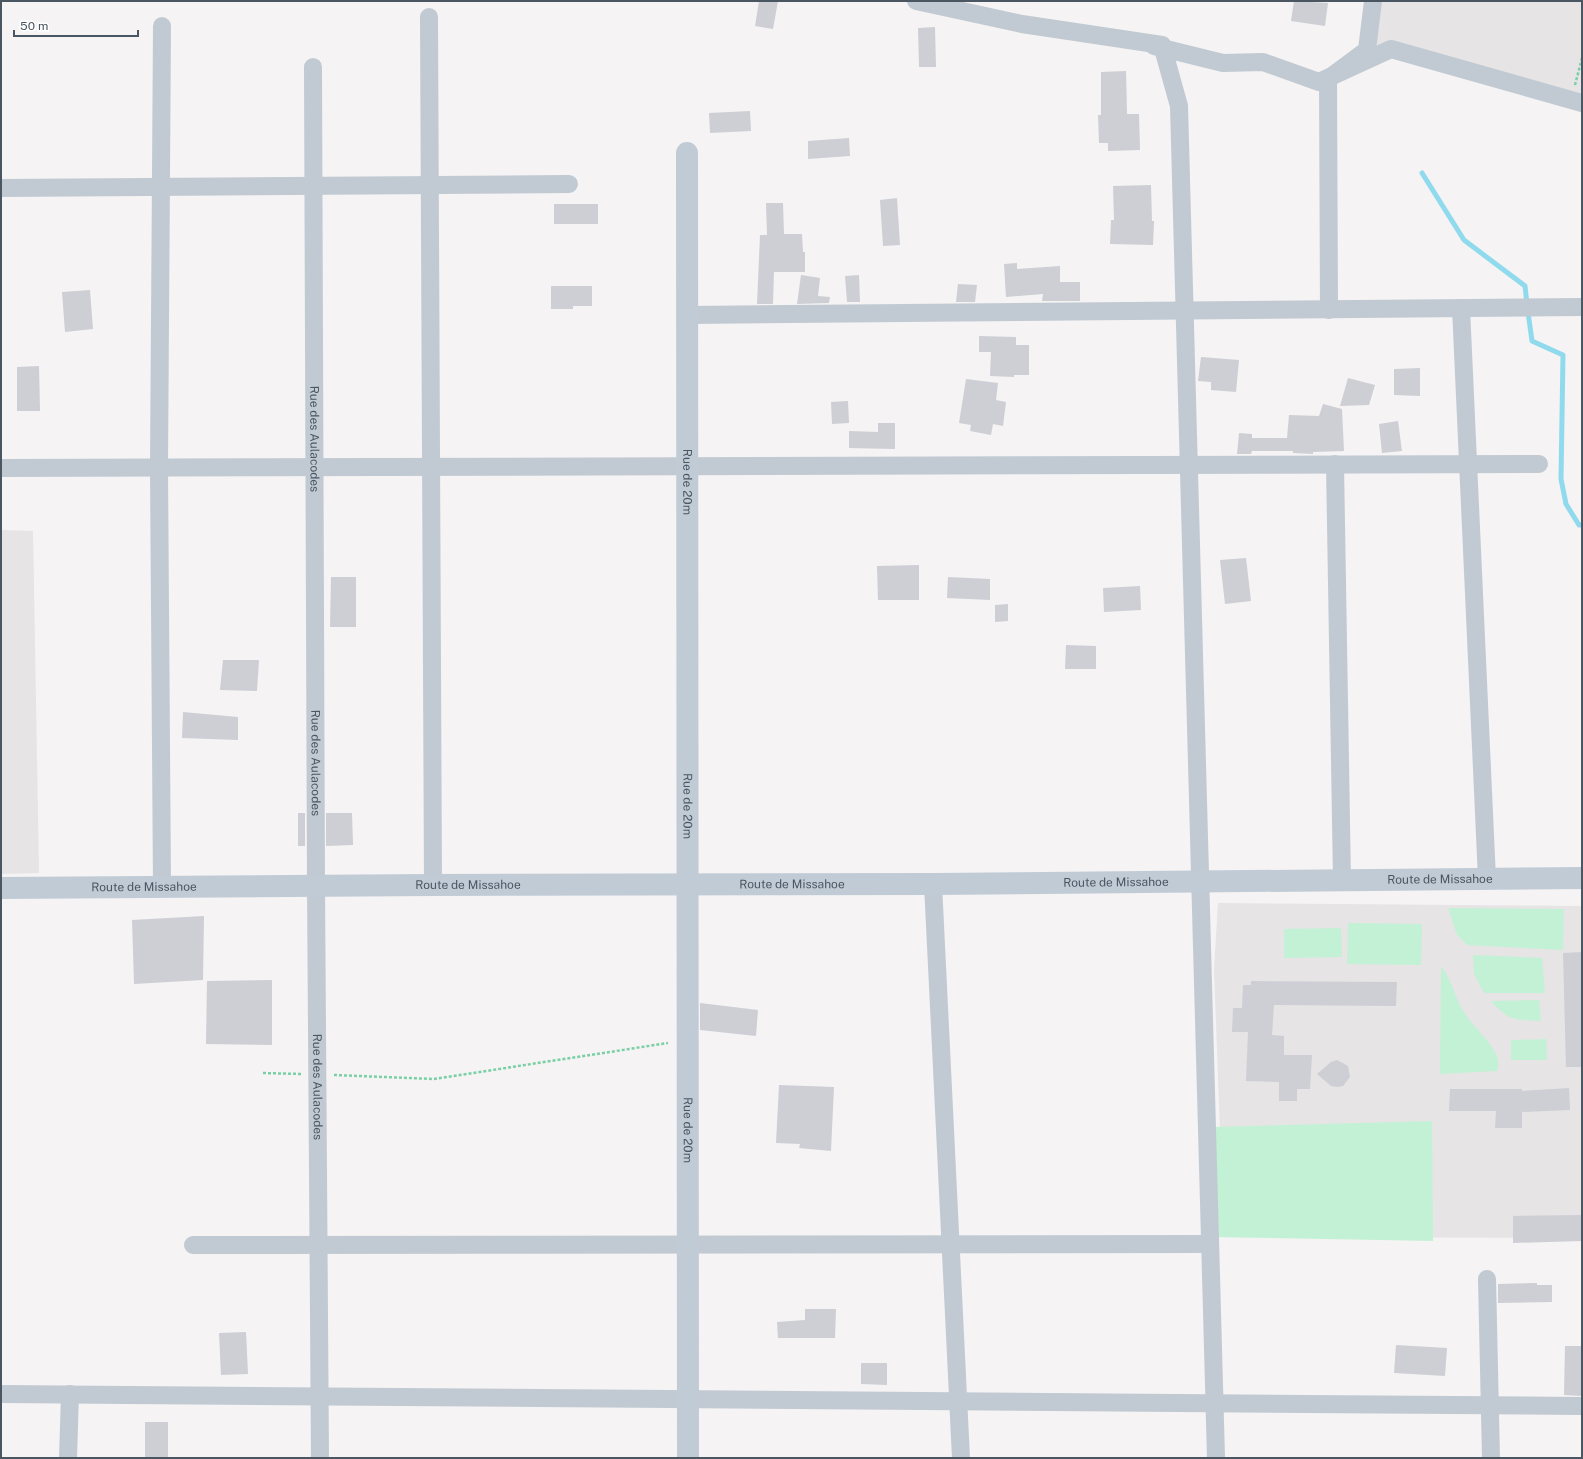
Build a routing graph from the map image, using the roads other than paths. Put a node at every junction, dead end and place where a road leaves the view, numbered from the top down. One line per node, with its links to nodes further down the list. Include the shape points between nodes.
1 (916, 1): 18 (street, via 1022,24 1162,45 1179,106)
2 (969, 1): 8 (street, via 1223,63 1263,62 1319,82 1391,49)
3 (1373, 1): 6 (street)
4 (429, 17): 12 (street)
5 (162, 26): 13 (street)
6 (1367, 50): 8 (street); 17 (street, via 1328,79)
7 (313, 67): 11 (street, Rue des Aulacodes)
8 (1579, 95)
9 (687, 153): 19 (main road, Rue de 20m)
10 (568, 184): 12 (street)
11 (314, 185): 12 (street); 13 (street); 28 (street, Rue des Aulacodes)
12 (429, 185): 25 (street)
13 (161, 186): 14 (street); 27 (street)
14 (1, 188)
15 (1582, 307): 16 (street)
16 (1460, 308): 17 (street); 21 (street)
17 (1329, 310): 18 (street)
18 (1185, 311): 19 (street); 23 (street)
19 (688, 315): 24 (main road, Rue de 20m)
20 (1336, 464): 21 (street); 23 (street); 31 (street)
21 (1468, 464): 22 (street); 30 (street)
22 (1539, 464)
23 (1189, 465): 24 (street); 32 (street)
24 (687, 466): 25 (street); 35 (main road, Rue de 20m)
25 (430, 467): 28 (street); 34 (street)
26 (1, 468): 27 (street)
27 (159, 468): 28 (street); 36 (street)
28 (315, 468): 37 (street, Rue des Aulacodes)
29 (1582, 878): 30 (main road, Route de Missahoe)
30 (1487, 879): 31 (main road, Route de Missahoe)
31 (1342, 881): 32 (main road, Route de Missahoe)
32 (1201, 882): 33 (main road, Route de Missahoe); 39 (street)
33 (933, 884): 35 (main road, Route de Missahoe); 43 (street)
34 (433, 885): 35 (main road, Route de Missahoe); 37 (main road, Route de Missahoe)
35 (687, 885): 42 (main road, Rue de 20m)
36 (162, 887): 37 (main road, Route de Missahoe); 38 (main road, Route de Missahoe)
37 (316, 887): 41 (street, Rue des Aulacodes)
38 (1, 888)
39 (1210, 1244): 43 (street); 50 (street)
40 (193, 1245): 41 (street)
41 (319, 1245): 42 (street); 47 (street, Rue des Aulacodes)
42 (687, 1245): 43 (street); 48 (main road, Rue de 20m)
43 (950, 1245): 49 (street)
44 (1487, 1279): 51 (street)
45 (1, 1394): 46 (street)
46 (70, 1394): 47 (street); 53 (street)
47 (320, 1396): 48 (street); 54 (street, Rue des Aulacodes)
48 (688, 1399): 49 (street); 55 (main road, Rue de 20m)
49 (958, 1401): 50 (street); 56 (street)
50 (1215, 1403): 51 (street); 57 (street)
51 (1490, 1405): 52 (street); 58 (street)
52 (1582, 1406)
53 (68, 1458)
54 (320, 1458)
55 (688, 1458)
56 (961, 1458)
57 (1216, 1458)
58 (1491, 1458)

